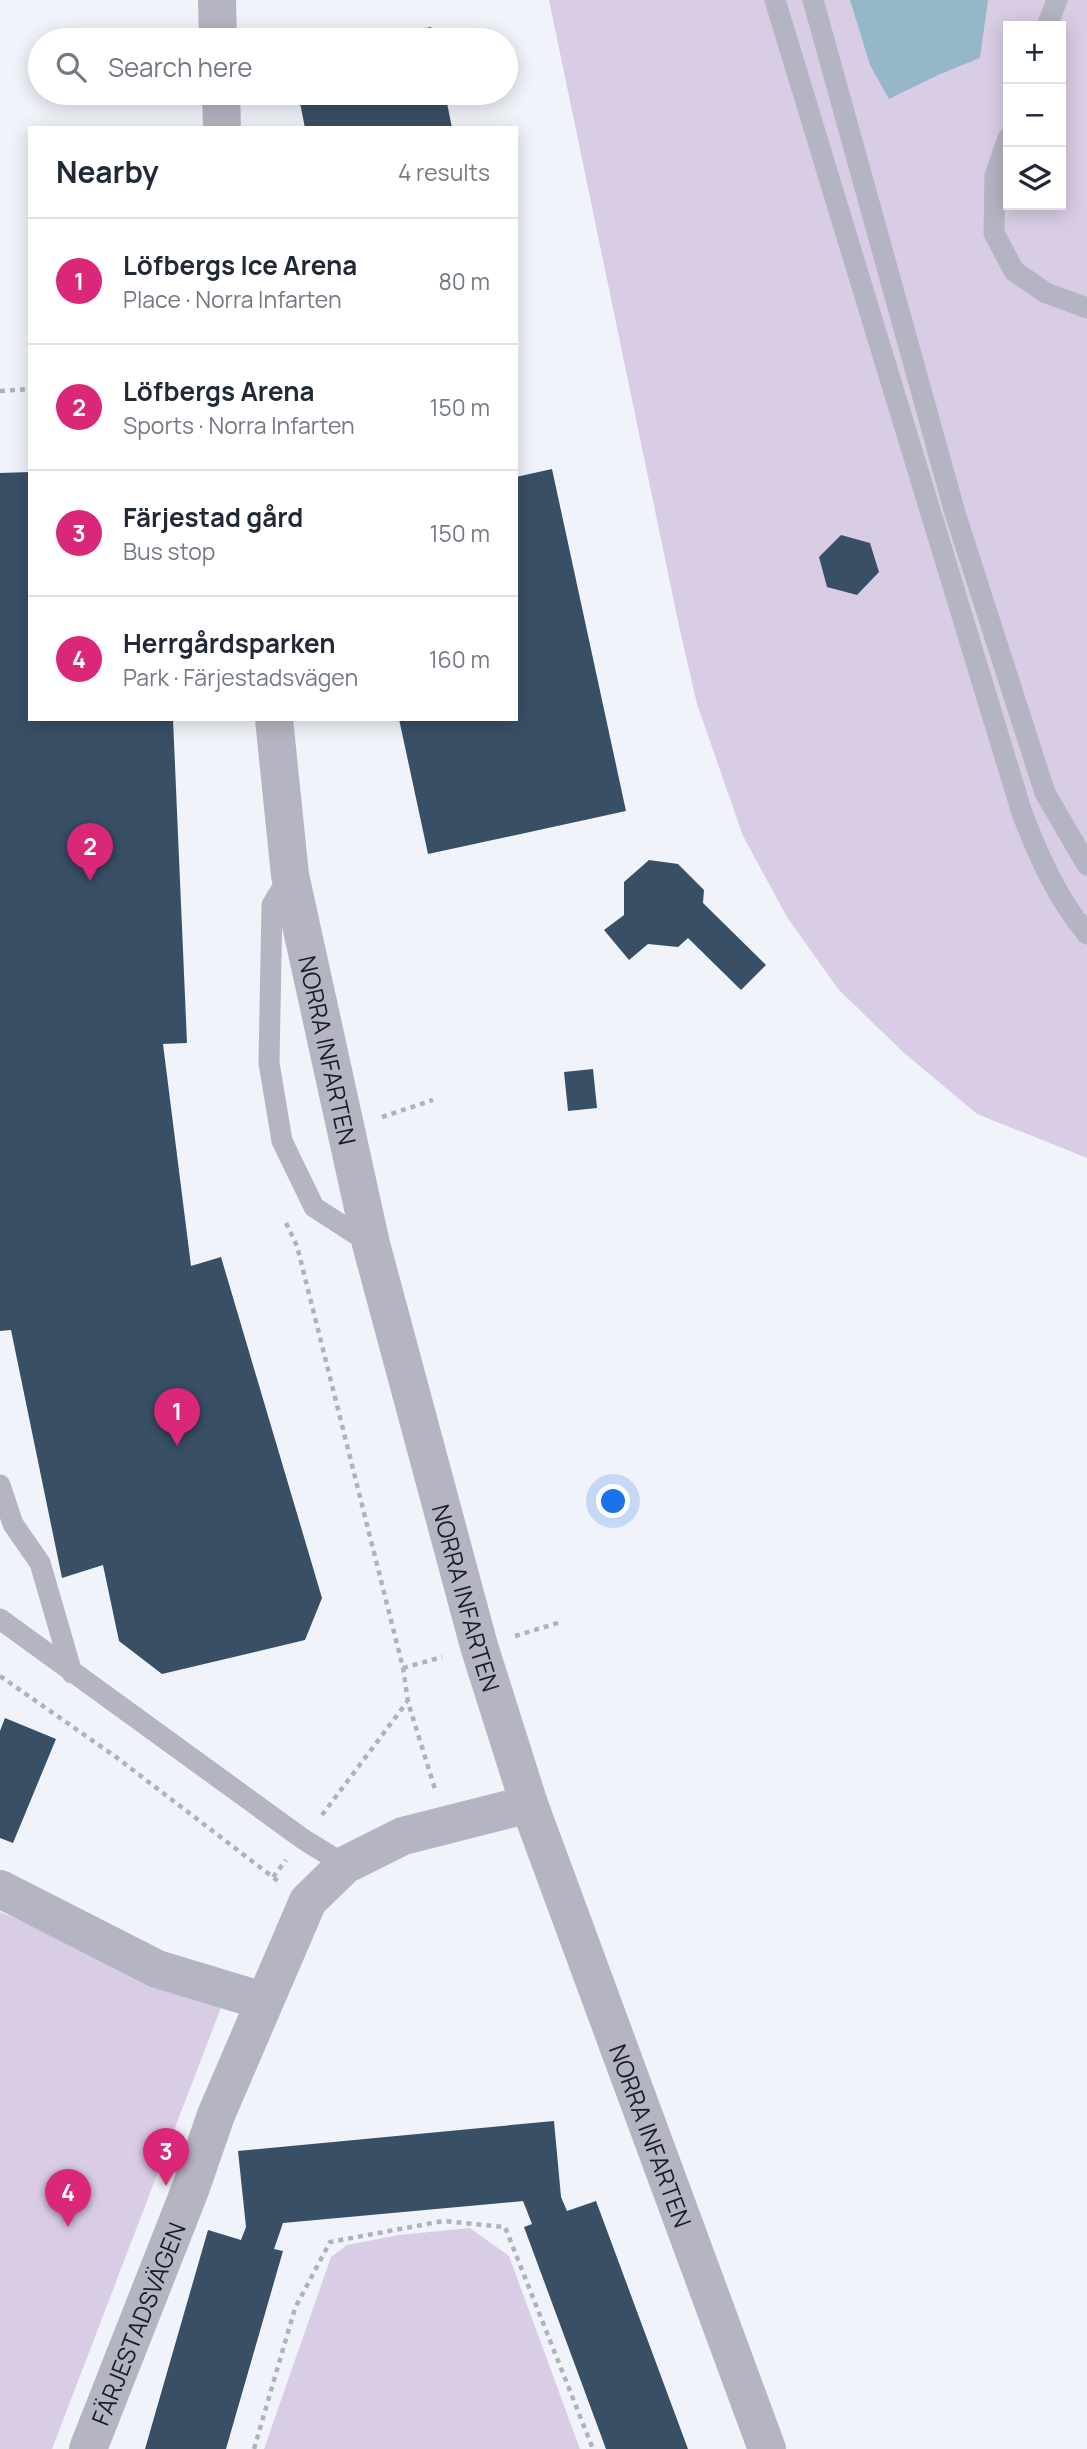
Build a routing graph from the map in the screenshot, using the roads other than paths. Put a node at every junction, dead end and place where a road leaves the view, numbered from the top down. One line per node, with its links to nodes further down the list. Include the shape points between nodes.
1 (217, 0): 6 (street)
2 (775, 0): 14 (lane, via 1023,813 1041,862 1070,914)
3 (813, 0): 12 (lane, via 964,539 1045,793)
4 (1057, 0): 5 (lane)
5 (1049, 21)
6 (218, 28)
7 (221, 105): 8 (street)
8 (222, 126)
9 (1005, 147): 10 (lane, via 995,176 994,233 1014,271 1046,293)
10 (1087, 308)
11 (274, 721): 13 (street, NORRA INFARTEN)
12 (1087, 865)
13 (290, 875): 15 (street, NORRA INFARTEN); 15 (lane, via 272,905 269,1063 282,1141 314,1207)
14 (1087, 934)
15 (371, 1244): 19 (street, NORRA INFARTEN, via 479,1646)
16 (0, 1485): 18 (lane, via 13,1524 40,1563)
17 (0, 1619): 18 (lane)
18 (72, 1673): 20 (lane)
19 (529, 1804): 20 (street, FÄRJESTADSVÄGEN, via 403,1836); 24 (street, NORRA INFARTEN)
20 (345, 1865): 22 (street, FÄRJESTADSVÄGEN, via 308,1901)
21 (0, 1889): 22 (street, via 157,1969)
22 (263, 2001): 23 (street, FÄRJESTADSVÄGEN)
23 (88, 2449)
24 (767, 2449)

